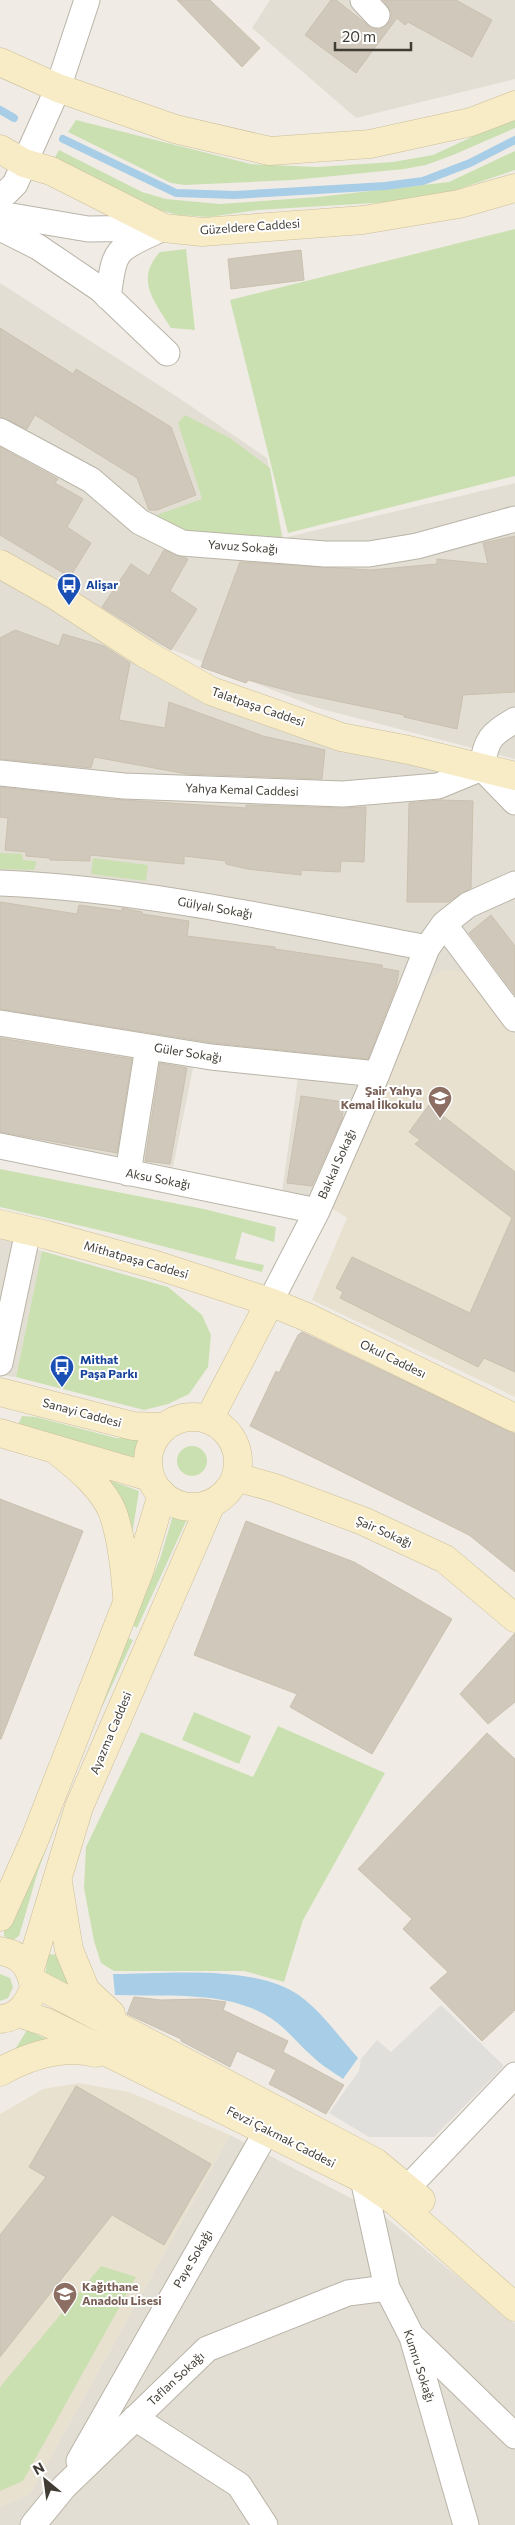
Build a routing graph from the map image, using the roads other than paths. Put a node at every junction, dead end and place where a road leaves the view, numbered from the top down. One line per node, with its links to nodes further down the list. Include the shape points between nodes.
1 (87, 0): 3 (street)
2 (0, 62): 3 (main road)
3 (58, 88): 4 (main road, via 175,129 270,151 370,144 471,122); 6 (street)
4 (515, 105)
5 (0, 149): 6 (main road, Güzeldere Caddesi)
6 (24, 163): 8 (street, via 15,184); 11 (main road, Güzeldere Caddesi, via 51,171)
7 (515, 188): 11 (main road, Güzeldere Caddesi, via 459,204 363,220 202,232)
8 (0, 195)
9 (0, 214): 11 (street, via 88,229)
10 (0, 228): 12 (street, via 38,247)
11 (164, 228): 12 (street, via 125,246 114,261)
12 (108, 297): 13 (street)
13 (167, 353)
14 (0, 431): 15 (street, Yavuz Sokağı, via 91,480 140,522 182,543 325,554 369,554 417,546)
15 (515, 519)
16 (0, 564): 18 (main road, Talatpaşa Caddesi, via 211,691 341,737)
17 (515, 720): 18 (street, via 492,734)
18 (482, 768): 19 (street, Yahya Kemal Caddesi, via 438,786 343,794 124,786); 20 (main road, Talatpaşa Caddesi); 21 (street)
19 (0, 773)
20 (515, 776)
21 (515, 802)
22 (0, 883): 25 (street, Gülyalı Sokağı, via 50,885 157,898)
23 (515, 884): 24 (street, Bakkal Sokağı, via 468,905)
24 (444, 924): 25 (street, Bakkal Sokağı); 26 (street)
25 (428, 948): 29 (street, Bakkal Sokağı)
26 (515, 1019)
27 (0, 1023): 28 (street, Güler Sokağı)
28 (148, 1047): 29 (street, Güler Sokağı, via 211,1058); 31 (street)
29 (377, 1074): 32 (street, Bakkal Sokağı)
30 (0, 1146): 31 (street, Aksu Sokağı)
31 (128, 1173): 32 (street, Aksu Sokağı)
32 (317, 1211): 35 (street, Bakkal Sokağı)
33 (0, 1224): 34 (main road, Mithatpaşa Caddesi)
34 (28, 1231): 35 (main road, Mithatpaşa Caddesi, via 156,1265); 36 (street)
35 (270, 1302): 38 (main road, Okul Caddesı); 39 (main road, Bakkal Sokağı)
36 (0, 1363)
37 (0, 1392): 40 (main road, Sanayi Caddesi, via 133,1426)
38 (515, 1418)
39 (209, 1420): 40 (main road, via 194,1416 178,1419); 43 (main road, via 220,1425 234,1443 239,1466)
40 (164, 1427): 44 (main road, via 149,1450 148,1463)
41 (0, 1433): 42 (main road)
42 (56, 1450): 44 (main road); 46 (main road, via 78,1468 112,1511)
43 (236, 1478): 45 (main road, via 231,1489); 47 (main road, Şair Sokağı, via 275,1488 363,1521 445,1559)
44 (156, 1486): 45 (main road, via 175,1504 187,1507); 46 (main road, via 139,1572)
45 (211, 1504): 48 (main road, Ayazma Caddesi, via 79,1806)
46 (128, 1603): 49 (main road, via 34,1841)
47 (515, 1618)
48 (57, 1875): 51 (main road, Ayazma Caddesi); 53 (main road, via 70,1950 86,1991)
49 (0, 1917)
50 (0, 1951): 51 (main road, via 13,1953 23,1960)
51 (31, 1976): 52 (main road, Ayazma Caddesi, via 34,1988 29,2001); 53 (main road, Fevzi Çakmak Caddesi)
52 (8, 2021): 54 (main road, Fevzi Çakmak Caddesi, via 46,2022)
53 (134, 2035): 57 (main road, Fevzi Çakmak Caddesi)
54 (119, 2058): 55 (main road, via 85,2050 62,2049 30,2057); 57 (main road, Fevzi Çakmak Caddesi)
55 (0, 2072)
56 (515, 2075): 59 (street)
57 (273, 2120): 58 (main road, Fevzi Çakmak Caddesi); 59 (main road, Fevzi Çakmak Caddesi, via 375,2162); 66 (street, Paye Sokağı)
58 (363, 2178): 59 (main road, Fevzi Çakmak Caddesi); 61 (street, Kumru Sokağı)
59 (402, 2195): 60 (main road, Fevzi Çakmak Caddesi); 62 (main road, Fevzi Çakmak Caddesi)
60 (515, 2282)
61 (387, 2288): 63 (street, Kumru Sokağı); 64 (street, Taflan Sokağı, via 348,2293 207,2350)
62 (515, 2307)
63 (412, 2337): 65 (street); 69 (street, Kumru Sokağı)
64 (135, 2418): 66 (street, Taflan Sokağı); 68 (street, via 239,2485)
65 (515, 2436)
66 (64, 2487): 67 (street, Taflan Sokağı)
67 (34, 2525)
68 (265, 2525)
69 (466, 2525)

